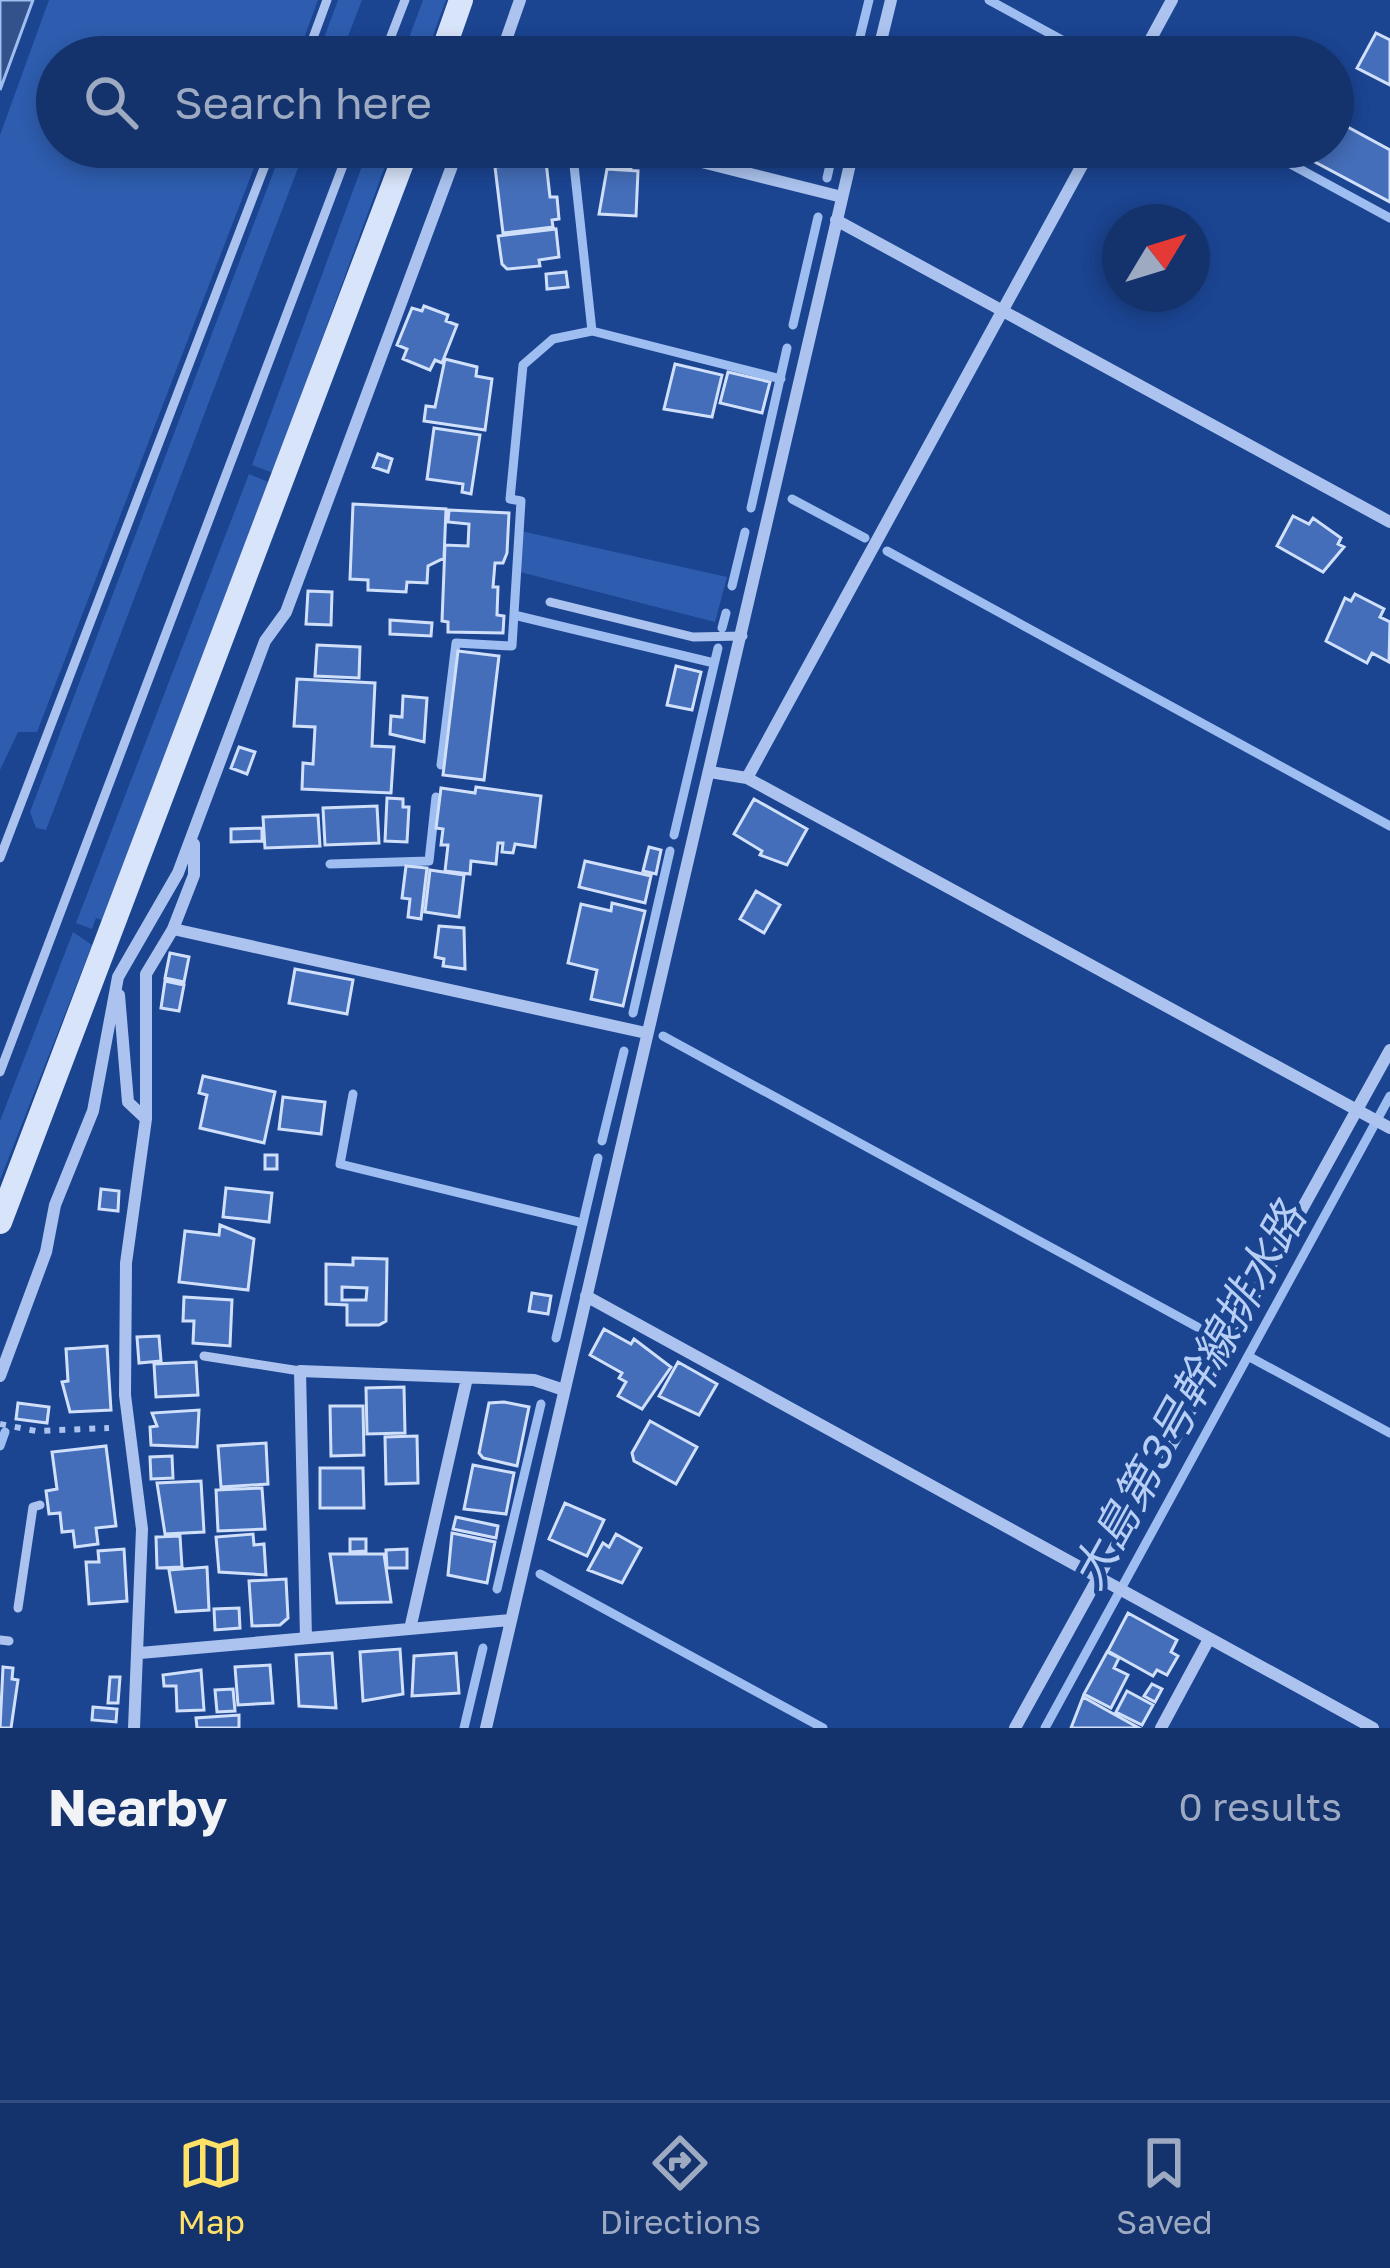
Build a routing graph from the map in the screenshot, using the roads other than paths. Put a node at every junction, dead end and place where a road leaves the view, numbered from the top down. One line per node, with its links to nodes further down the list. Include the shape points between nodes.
1 (327, 0): 7 (lane)
2 (405, 0): 8 (lane)
3 (461, 0): 9 (street)
4 (520, 0): 10 (street)
5 (891, 0): 11 (street)
6 (1172, 0): 12 (street)
7 (314, 36)
8 (391, 36)
9 (448, 36)
10 (507, 36)
11 (882, 36)
12 (1152, 36)
13 (264, 168): 29 (lane)
14 (342, 168): 34 (lane)
15 (400, 168): 31 (street)
16 (451, 168): 28 (street)
17 (726, 168): 20 (street)
18 (849, 168): 20 (street)
19 (1081, 168): 22 (street)
20 (842, 197): 21 (street)
21 (836, 220): 22 (street); 25 (street)
22 (1003, 310): 23 (street); 27 (street)
23 (1390, 523)
24 (550, 602): 25 (lane, via 693,637)
25 (743, 636): 26 (street)
26 (710, 772): 27 (street); 32 (street)
27 (747, 778): 35 (street)
28 (194, 836): 30 (street, via 194,874); 31 (street)
29 (0, 858)
30 (173, 929): 32 (street); 36 (street, via 146,974)
31 (109, 973): 36 (street, via 128,1102); 38 (street); 42 (street, via 93,1111)
32 (646, 1033): 39 (street)
33 (1390, 1049): 35 (street)
34 (0, 1072)
35 (1361, 1112): 37 (street); 46 (street)
36 (146, 1119): 52 (street, via 126,1263 129,1428 142,1529)
37 (1390, 1128)
38 (0, 1222)
39 (586, 1296): 44 (street); 46 (street)
40 (204, 1356): 41 (lane)
41 (300, 1371): 43 (street); 50 (street)
42 (0, 1376)
43 (467, 1378): 44 (street, via 534,1380); 49 (street)
44 (564, 1390): 48 (street)
45 (40, 1505): 47 (lane, via 33,1507)
46 (1103, 1581): 51 (street); 55 (street)
47 (18, 1608)
48 (511, 1620): 49 (street); 54 (street)
49 (410, 1629): 50 (street)
50 (306, 1638): 52 (street)
51 (1209, 1639): 56 (street); 57 (street)
52 (140, 1653): 53 (street)
53 (134, 1728)
54 (486, 1728)
55 (1015, 1728)
56 (1161, 1728)
57 (1373, 1728)

